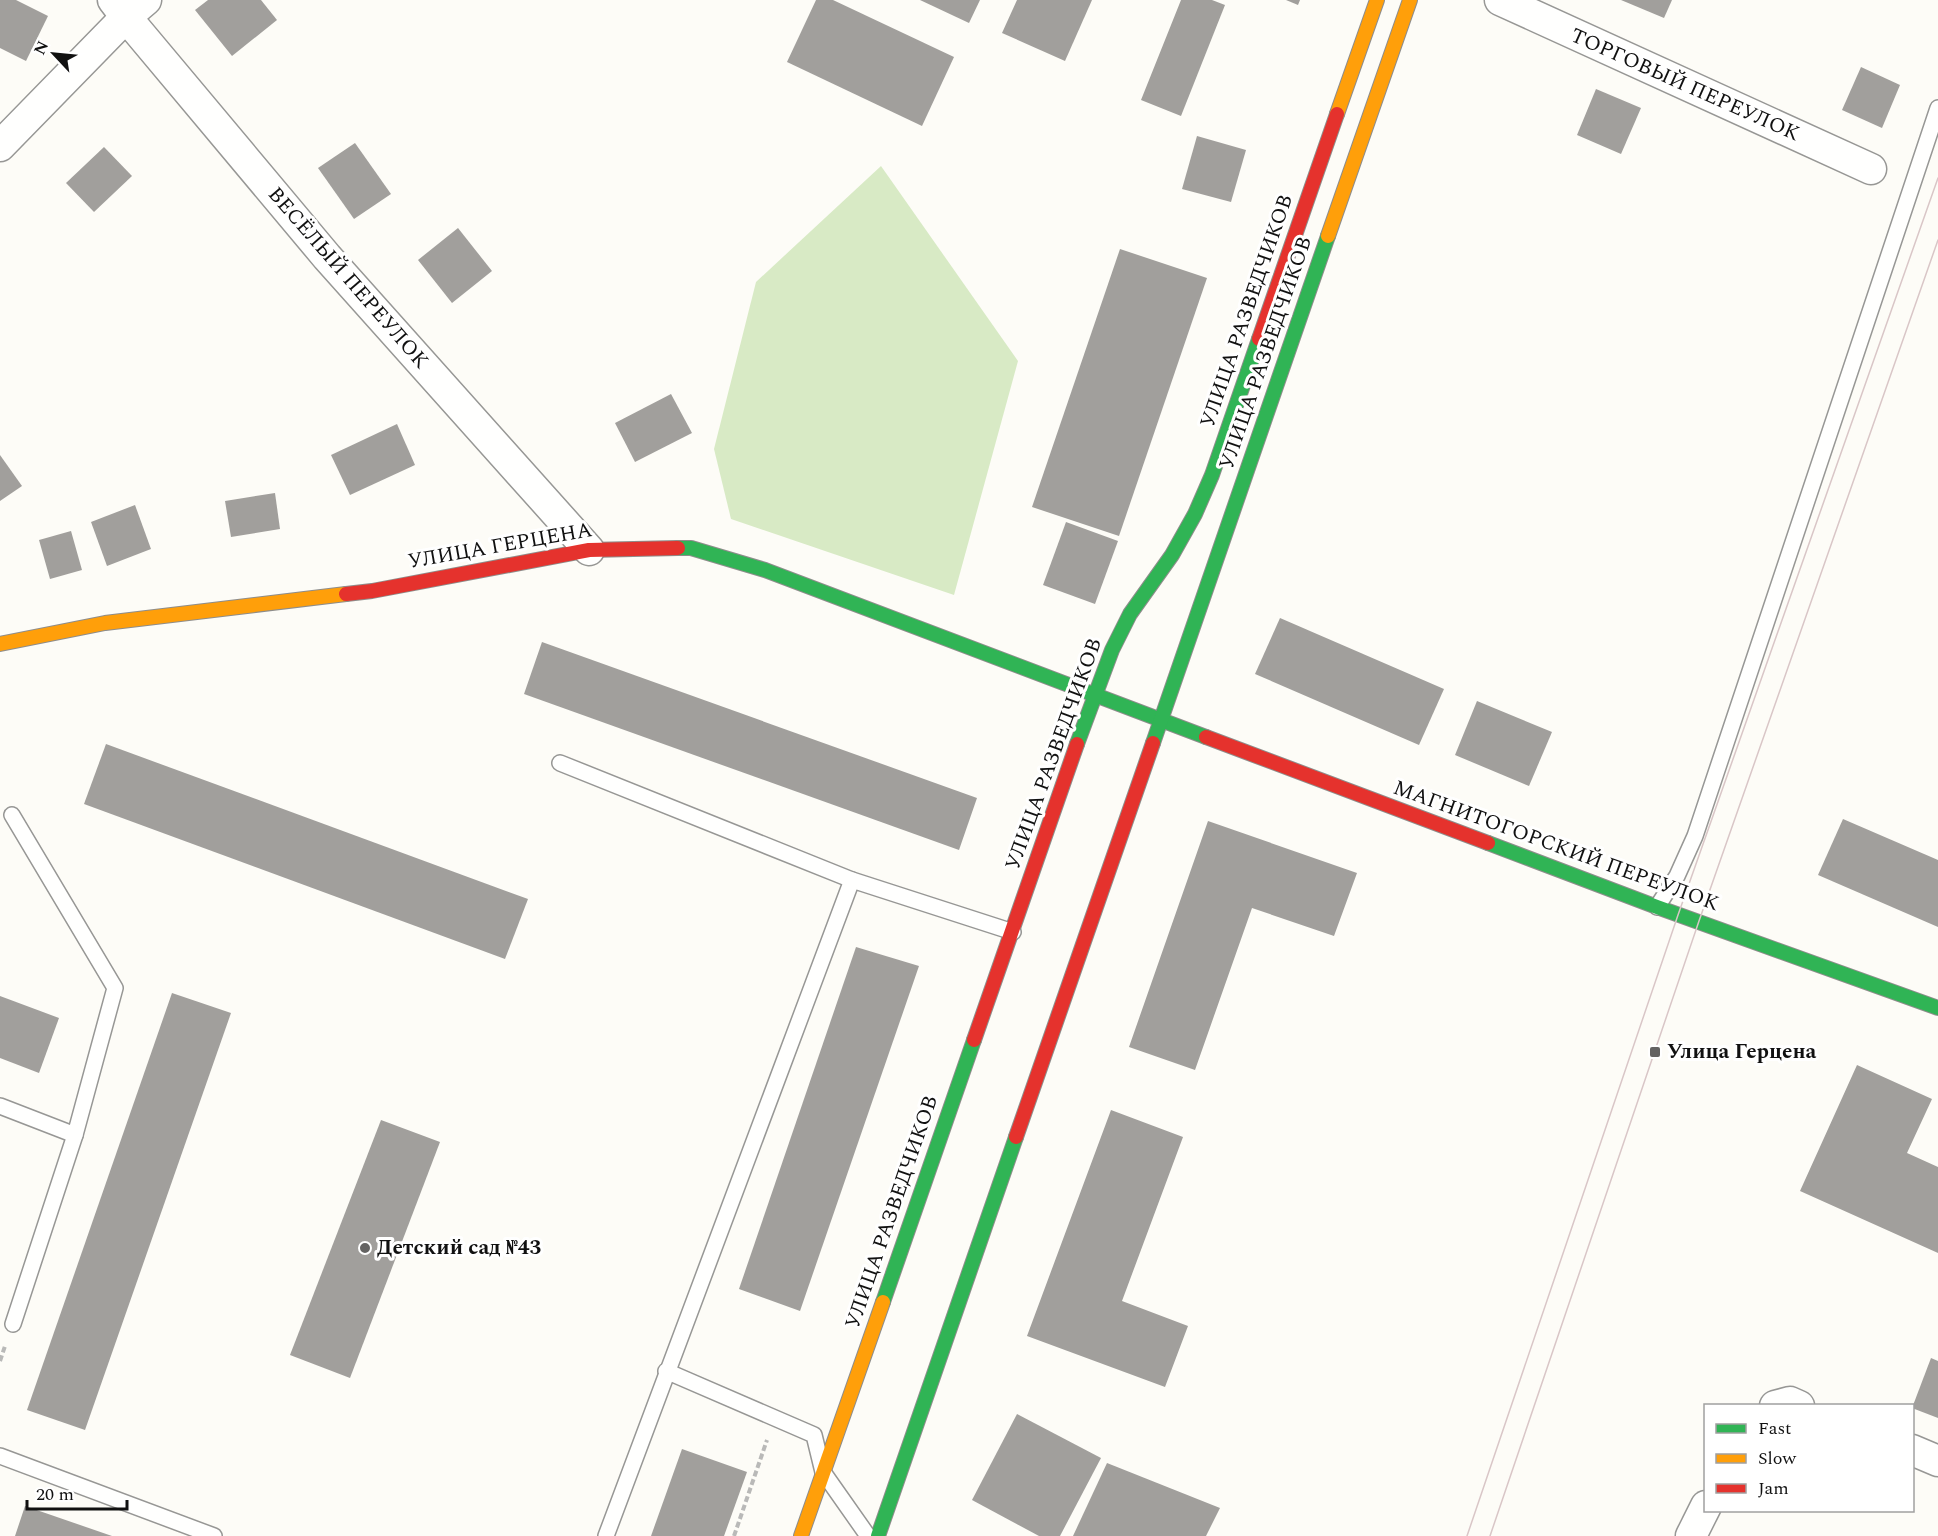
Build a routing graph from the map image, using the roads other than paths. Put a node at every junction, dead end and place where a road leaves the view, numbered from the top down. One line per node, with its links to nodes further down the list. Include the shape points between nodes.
1 (1377, 0): 10 (main road, УЛИЦА РАЗВЕДЧИКОВ, via 1212,475 1172,555 1130,614)
2 (1410, 0): 11 (main road, УЛИЦА РАЗВЕДЧИКОВ)
3 (1500, 0): 7 (street, ТОРГОВЫЙ ПЕРЕУЛОК)
4 (128, 6): 6 (street); 8 (street, ВЕСЁЛЫЙ ПЕРЕУЛОК, via 327,257)
5 (1938, 108): 15 (lane, via 1695,836 1677,876)
6 (0, 146)
7 (1871, 169)
8 (589, 549): 9 (main road, УЛИЦА ГЕРЦЕНА, via 372,591 105,623); 10 (main road, УЛИЦА ГЕРЦЕНА, via 691,548 765,570)
9 (0, 644)
10 (1094, 695): 11 (main road, УЛИЦА ГЕРЦЕНА); 16 (main road, УЛИЦА РАЗВЕДЧИКОВ)
11 (1161, 720): 15 (main road, МАГНИТОГОРСКИЙ ПЕРЕУЛОК); 31 (main road)
12 (560, 763): 14 (lane)
13 (12, 815): 19 (lane, via 115,988)
14 (852, 880): 16 (lane); 21 (lane)
15 (1657, 907): 17 (main road, МАГНИТОГОРСКИЙ ПЕРЕУЛОК)
16 (1012, 932): 25 (main road, УЛИЦА РАЗВЕДЧИКОВ)
17 (1938, 1008)
18 (0, 1106): 19 (lane)
19 (75, 1134): 20 (lane)
20 (13, 1324)
21 (666, 1371): 25 (lane, via 814,1435); 28 (lane)
22 (1914, 1451): 24 (street)
23 (0, 1456): 27 (lane)
24 (1938, 1461)
25 (823, 1472): 29 (main road, УЛИЦА РАЗВЕДЧИКОВ); 30 (lane)
26 (1704, 1510): 32 (street)
27 (214, 1536)
28 (606, 1536)
29 (801, 1536)
30 (868, 1536)
31 (878, 1536)
32 (1691, 1536)

